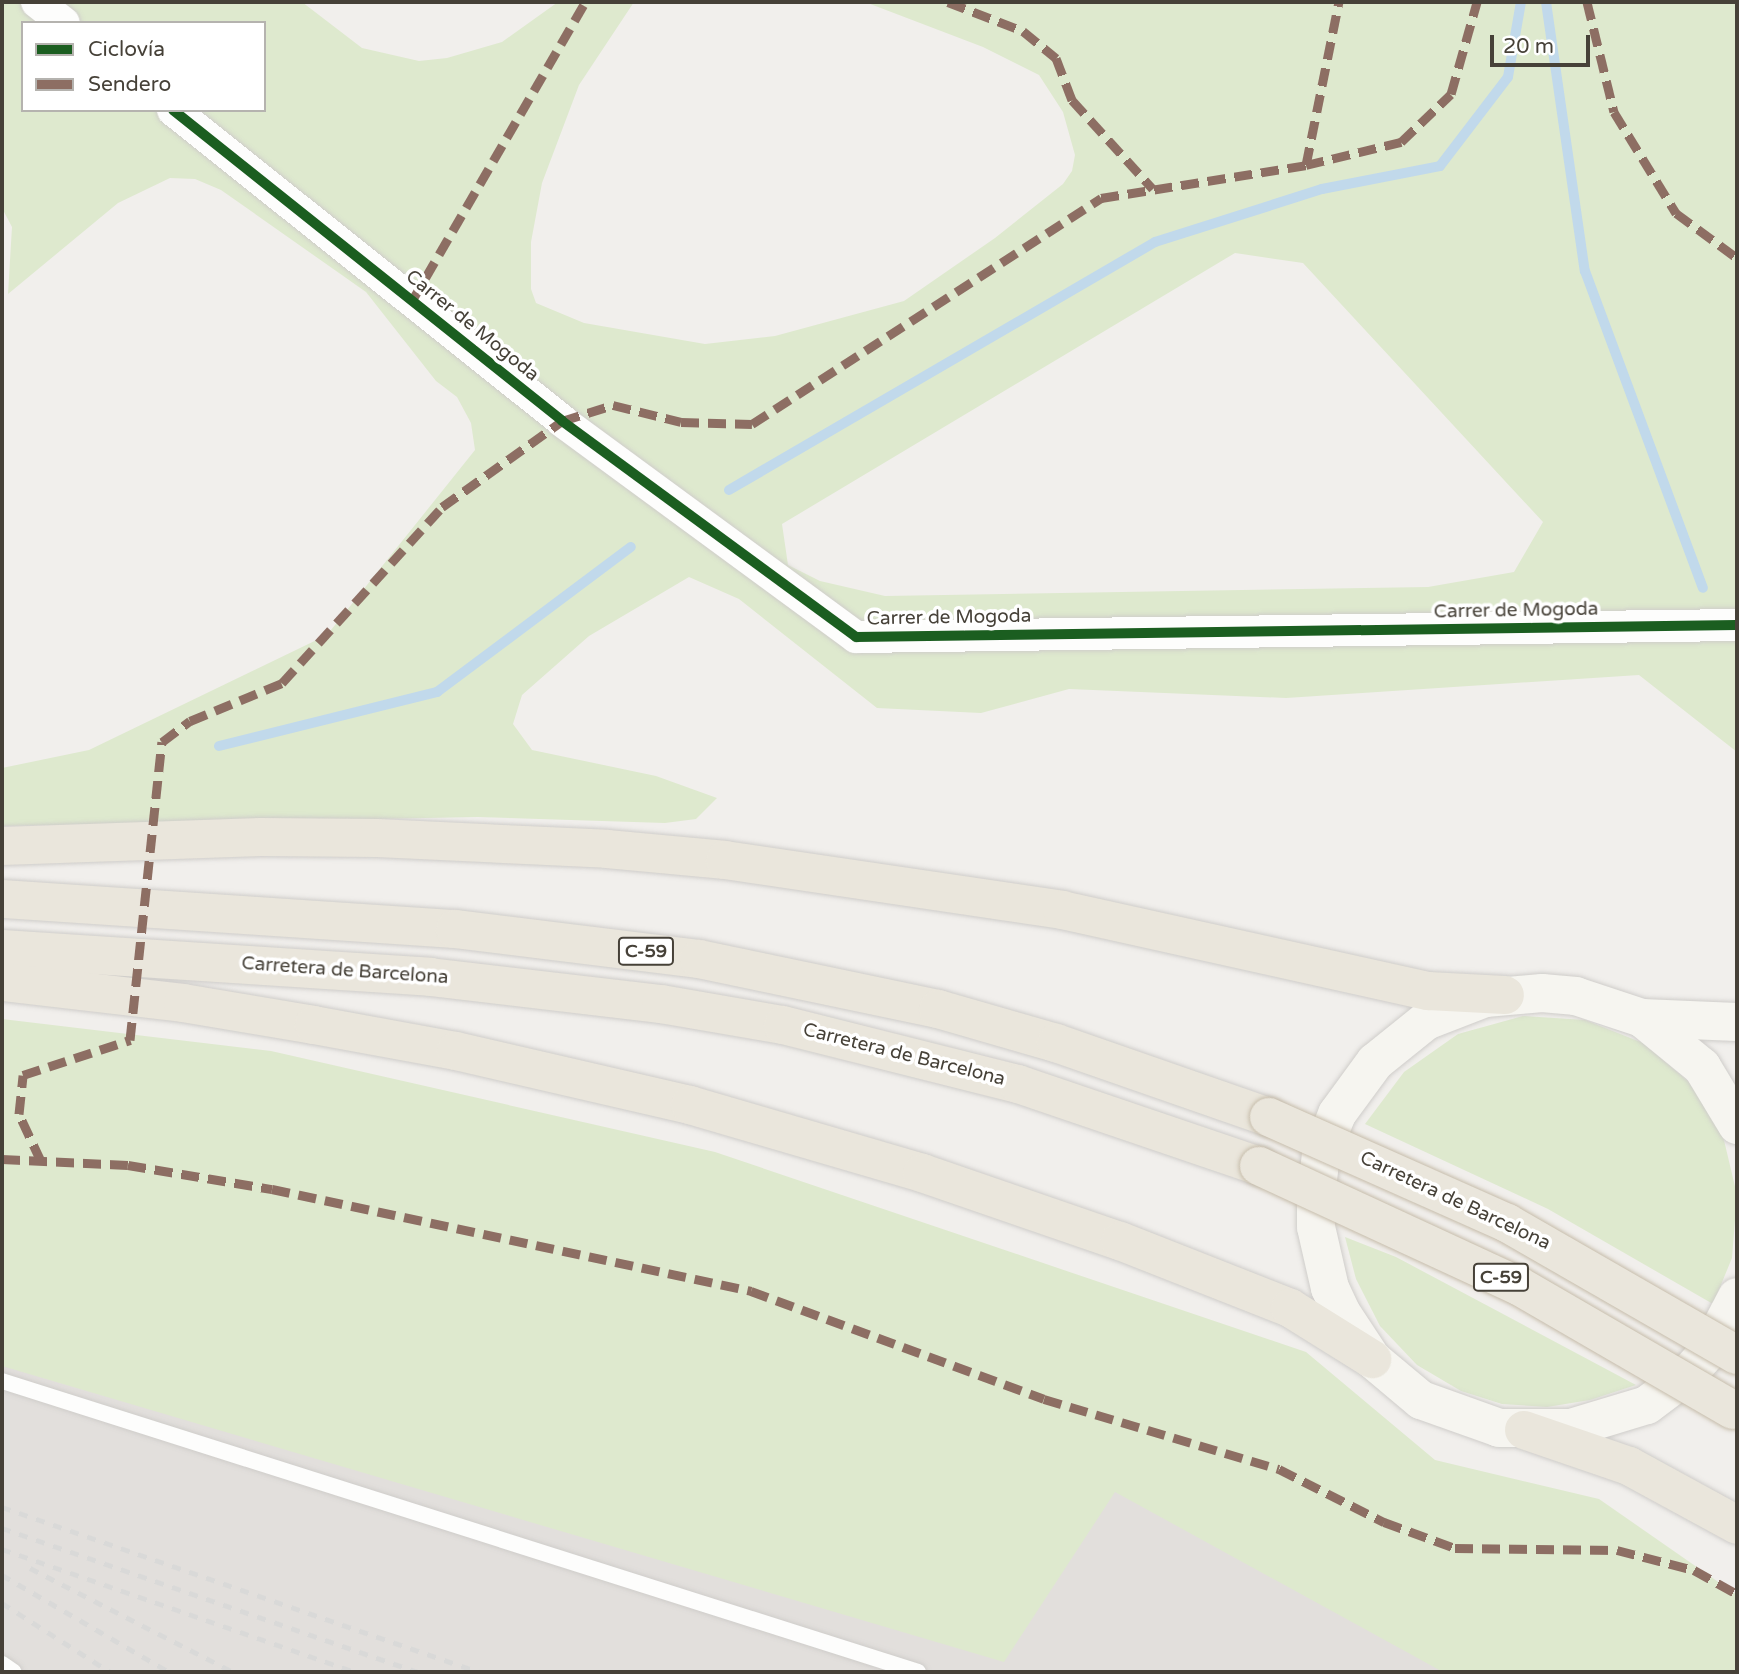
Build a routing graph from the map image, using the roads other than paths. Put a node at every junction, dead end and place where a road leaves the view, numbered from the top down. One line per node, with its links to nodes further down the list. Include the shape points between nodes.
1 (37, 2): 2 (street)
2 (61, 21)
3 (176, 112): 4 (street, Carrer de Mogoda, via 562,421 856,637)
4 (1737, 625)
5 (2, 846): 9 (highway, via 247,837 377,838 607,849 725,860 1062,910 1428,991)
6 (2, 900): 14 (highway, Carretera de Barcelona / C-59, bridge, via 455,929 699,959 938,1009 1094,1055 1269,1117 1507,1223)
7 (2, 949): 17 (highway, Carretera de Barcelona / C-59, bridge, via 430,977 688,1008 783,1025 1017,1084 1259,1166 1519,1286)
8 (2, 982): 15 (highway, via 171,1002 352,1032 575,1076 690,1105 922,1173 1145,1250 1290,1308)
9 (1505, 995): 10 (main road, via 1576,996); 15 (main road, via 1450,1009 1396,1043 1354,1087 1321,1154 1316,1197 1322,1260 1341,1312)
10 (1642, 1018): 11 (main road); 12 (main road, via 1702,1067)
11 (1737, 1022)
12 (1737, 1125)
13 (1737, 1297): 18 (main road, via 1708,1352 1687,1375 1647,1405 1571,1428)
14 (1737, 1355)
15 (1373, 1359): 18 (main road, via 1395,1382 1445,1412)
16 (2, 1381): 22 (lane)
17 (1735, 1411)
18 (1524, 1430): 19 (highway, via 1629,1466)
19 (1737, 1525)
20 (2, 1664): 21 (lane)
21 (14, 1672)
22 (918, 1672)

